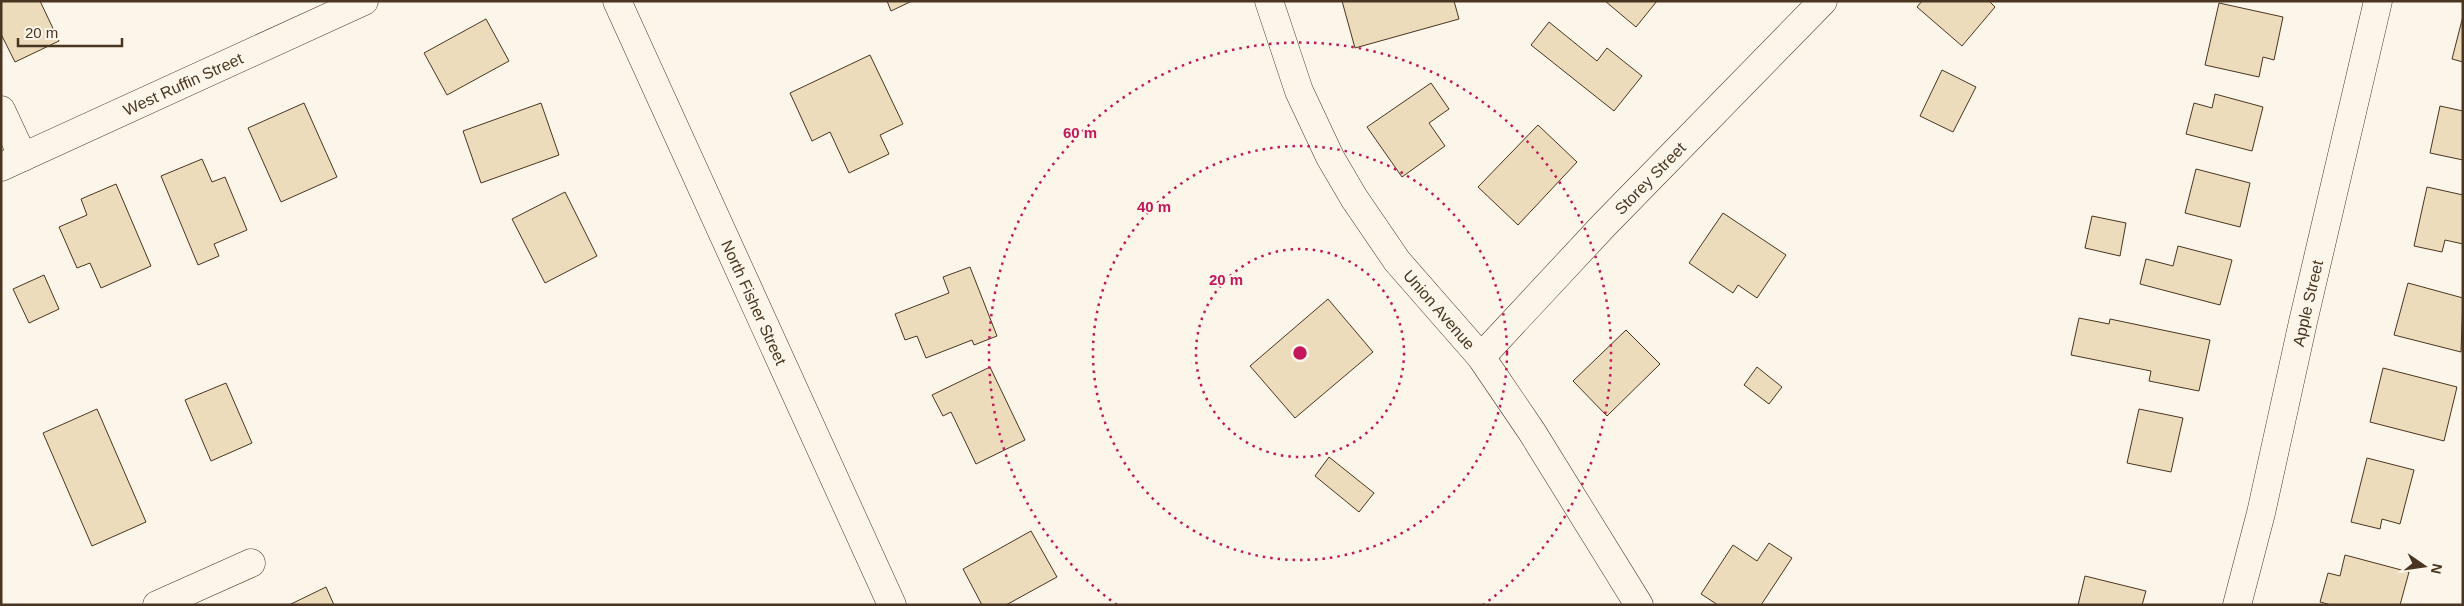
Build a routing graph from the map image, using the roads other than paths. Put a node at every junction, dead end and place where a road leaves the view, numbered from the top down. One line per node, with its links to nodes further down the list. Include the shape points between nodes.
1 (364, 1): 7 (street, West Ruffin Street)
2 (616, 1): 11 (street, North Fisher Street)
3 (1269, 1): 8 (street, Union Avenue, via 1299,91 1330,157 1354,198 1397,261)
4 (1823, 1): 8 (street, Storey Street, via 1604,225)
5 (2378, 1): 13 (street, Apple Street)
6 (1, 110): 7 (street)
7 (12, 162)
8 (1481, 357): 12 (street, Union Avenue, via 1532,432)
9 (250, 563): 10 (street)
10 (157, 605)
11 (892, 605)
12 (1639, 605)
13 (2237, 605)

